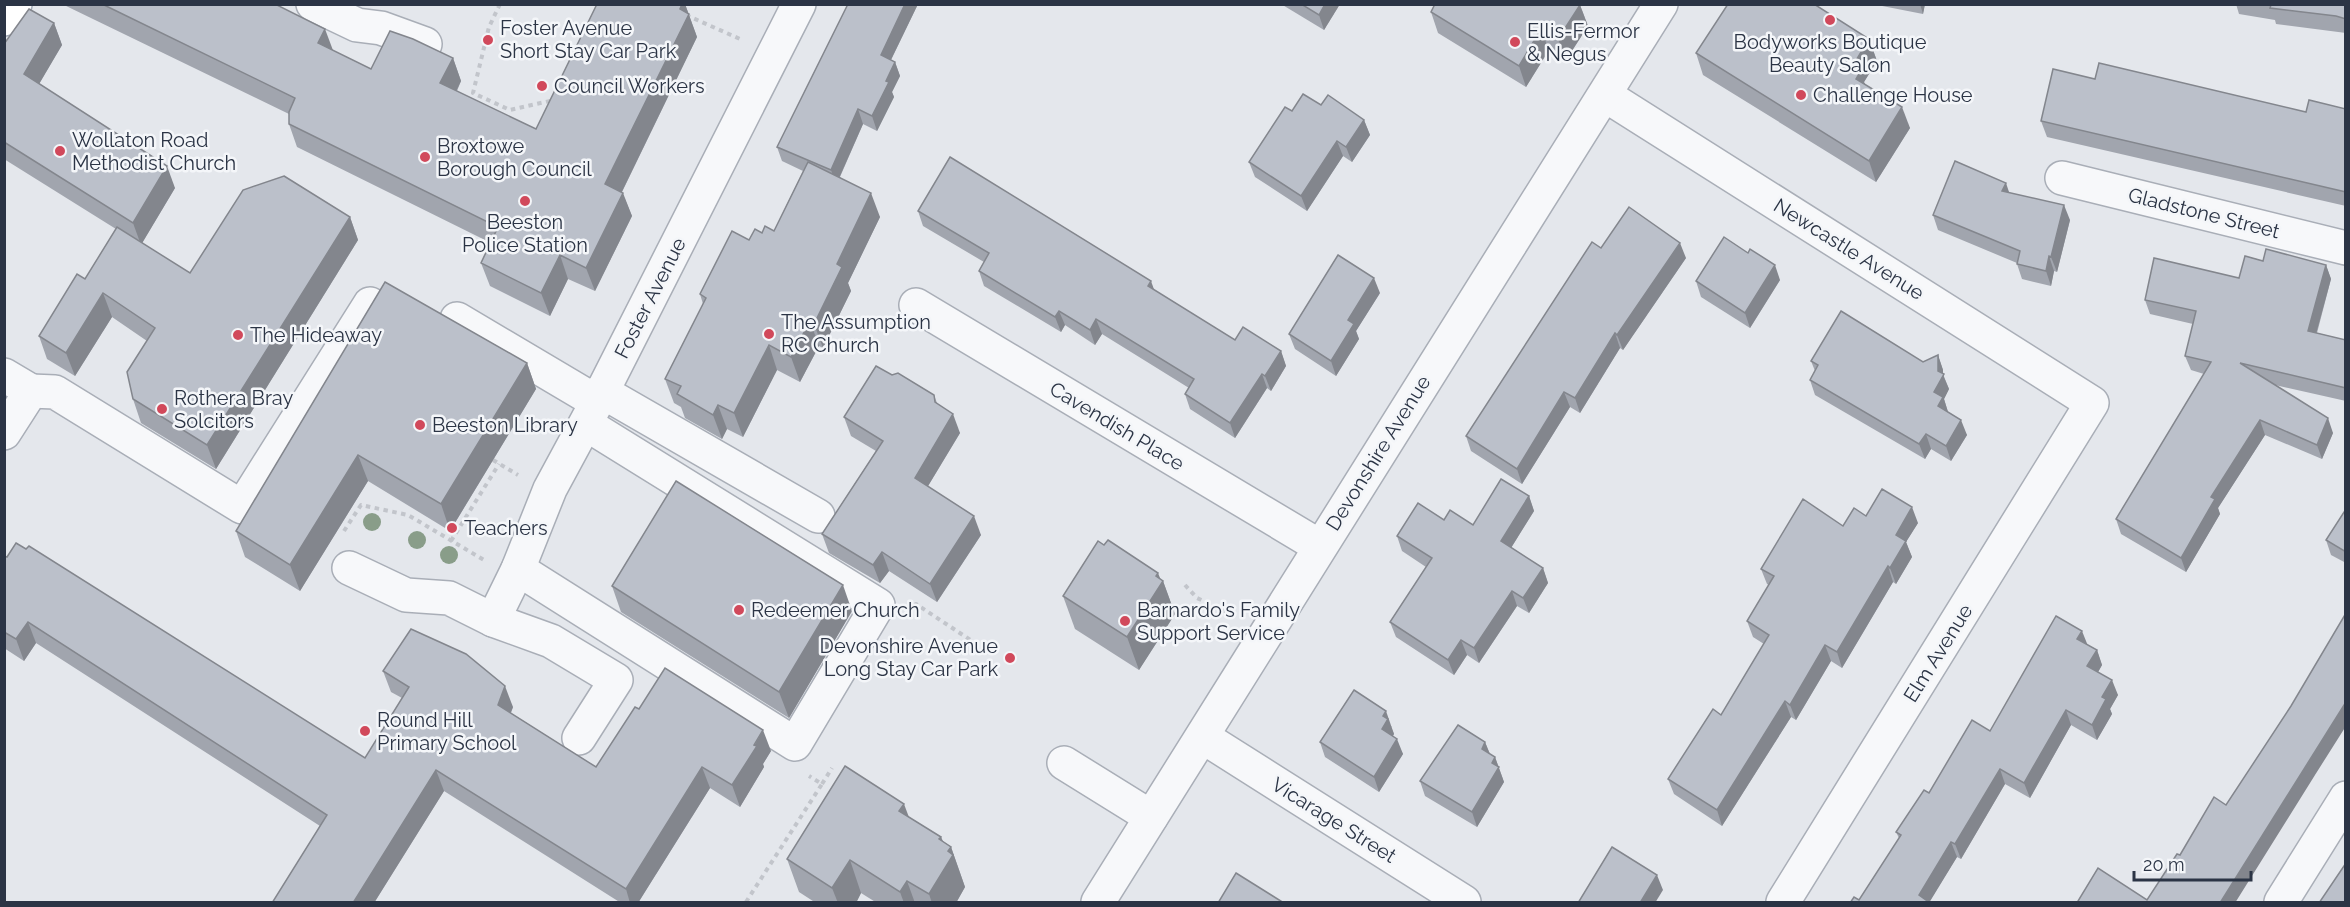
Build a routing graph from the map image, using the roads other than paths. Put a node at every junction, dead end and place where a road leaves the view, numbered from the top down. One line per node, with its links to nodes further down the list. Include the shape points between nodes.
1 (313, 4): 4 (street, via 357,25 381,28)
2 (799, 4): 13 (street, Foster Avenue)
3 (1661, 4): 5 (street, Devonshire Avenue)
4 (425, 44)
5 (1605, 95): 12 (street, Newcastle Avenue); 16 (street, Devonshire Avenue)
6 (2062, 178): 7 (street, Gladstone Street)
7 (2346, 248)
8 (369, 304): 11 (street, via 242,507 55,392)
9 (916, 305): 16 (street, Cavendish Place)
10 (457, 319): 13 (street)
11 (18, 383): 14 (street)
12 (2092, 403): 26 (street, Elm Avenue)
13 (595, 406): 15 (street); 18 (street, Foster Avenue, via 550,489); 18 (street, via 878,605 795,744)
14 (4, 433)
15 (818, 516)
16 (1319, 546): 19 (street, Devonshire Avenue)
17 (349, 568): 18 (street, via 406,595 450,598)
18 (506, 594): 20 (street, via 551,641 616,680)
19 (1203, 737): 23 (street, Devonshire Avenue); 25 (street, Vicarage Street)
20 (579, 738)
21 (1064, 764): 23 (street)
22 (2346, 798): 27 (street)
23 (1151, 817): 24 (street, Devonshire Avenue)
24 (1098, 903)
25 (1464, 903)
26 (1784, 903)
27 (2281, 903)

